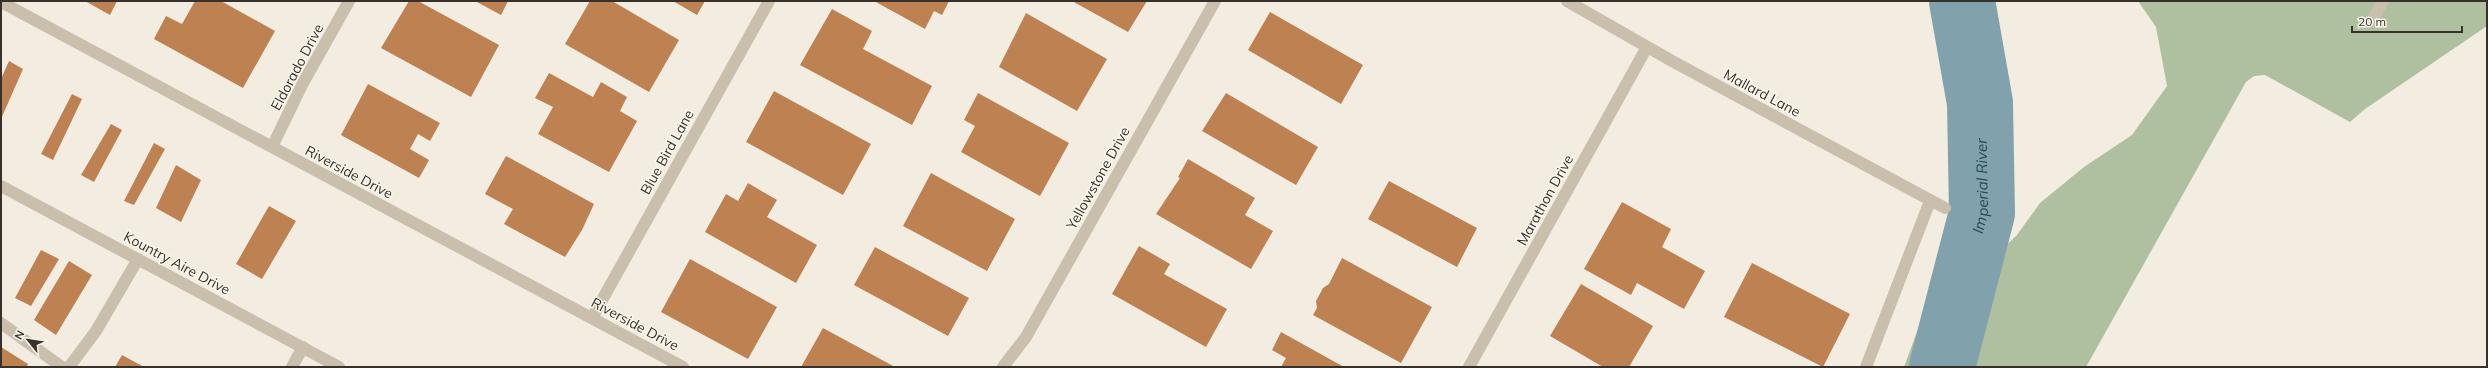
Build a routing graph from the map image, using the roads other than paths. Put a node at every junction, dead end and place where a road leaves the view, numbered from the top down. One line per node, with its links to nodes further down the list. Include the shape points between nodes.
1 (349, 1): 9 (street, Eldorado Drive, via 303,83)
2 (769, 1): 14 (street, Blue Bird Lane)
3 (1215, 1): 22 (street, Yellowstone Drive, via 1026,337)
4 (1567, 1): 8 (street, Mallard Lane)
5 (2383, 1): 7 (street)
6 (1, 2): 9 (street, Riverside Drive)
7 (2372, 21)
8 (1648, 47): 11 (street, Mallard Lane); 23 (street, Marathon Drive)
9 (272, 147): 14 (street, Riverside Drive)
10 (1, 186): 13 (street, Kountry Aire Drive)
11 (1930, 201): 12 (street, Mallard Lane); 24 (street)
12 (1945, 208)
13 (138, 259): 16 (street, Kountry Aire Drive); 18 (street, via 96,331)
14 (592, 318): 21 (street, Riverside Drive)
15 (1, 323): 17 (street)
16 (303, 347): 19 (street); 20 (street, Kountry Aire Drive)
17 (62, 367)
18 (70, 367)
19 (292, 367)
20 (339, 367)
21 (683, 367)
22 (1003, 367)
23 (1469, 367)
24 (1866, 367)

